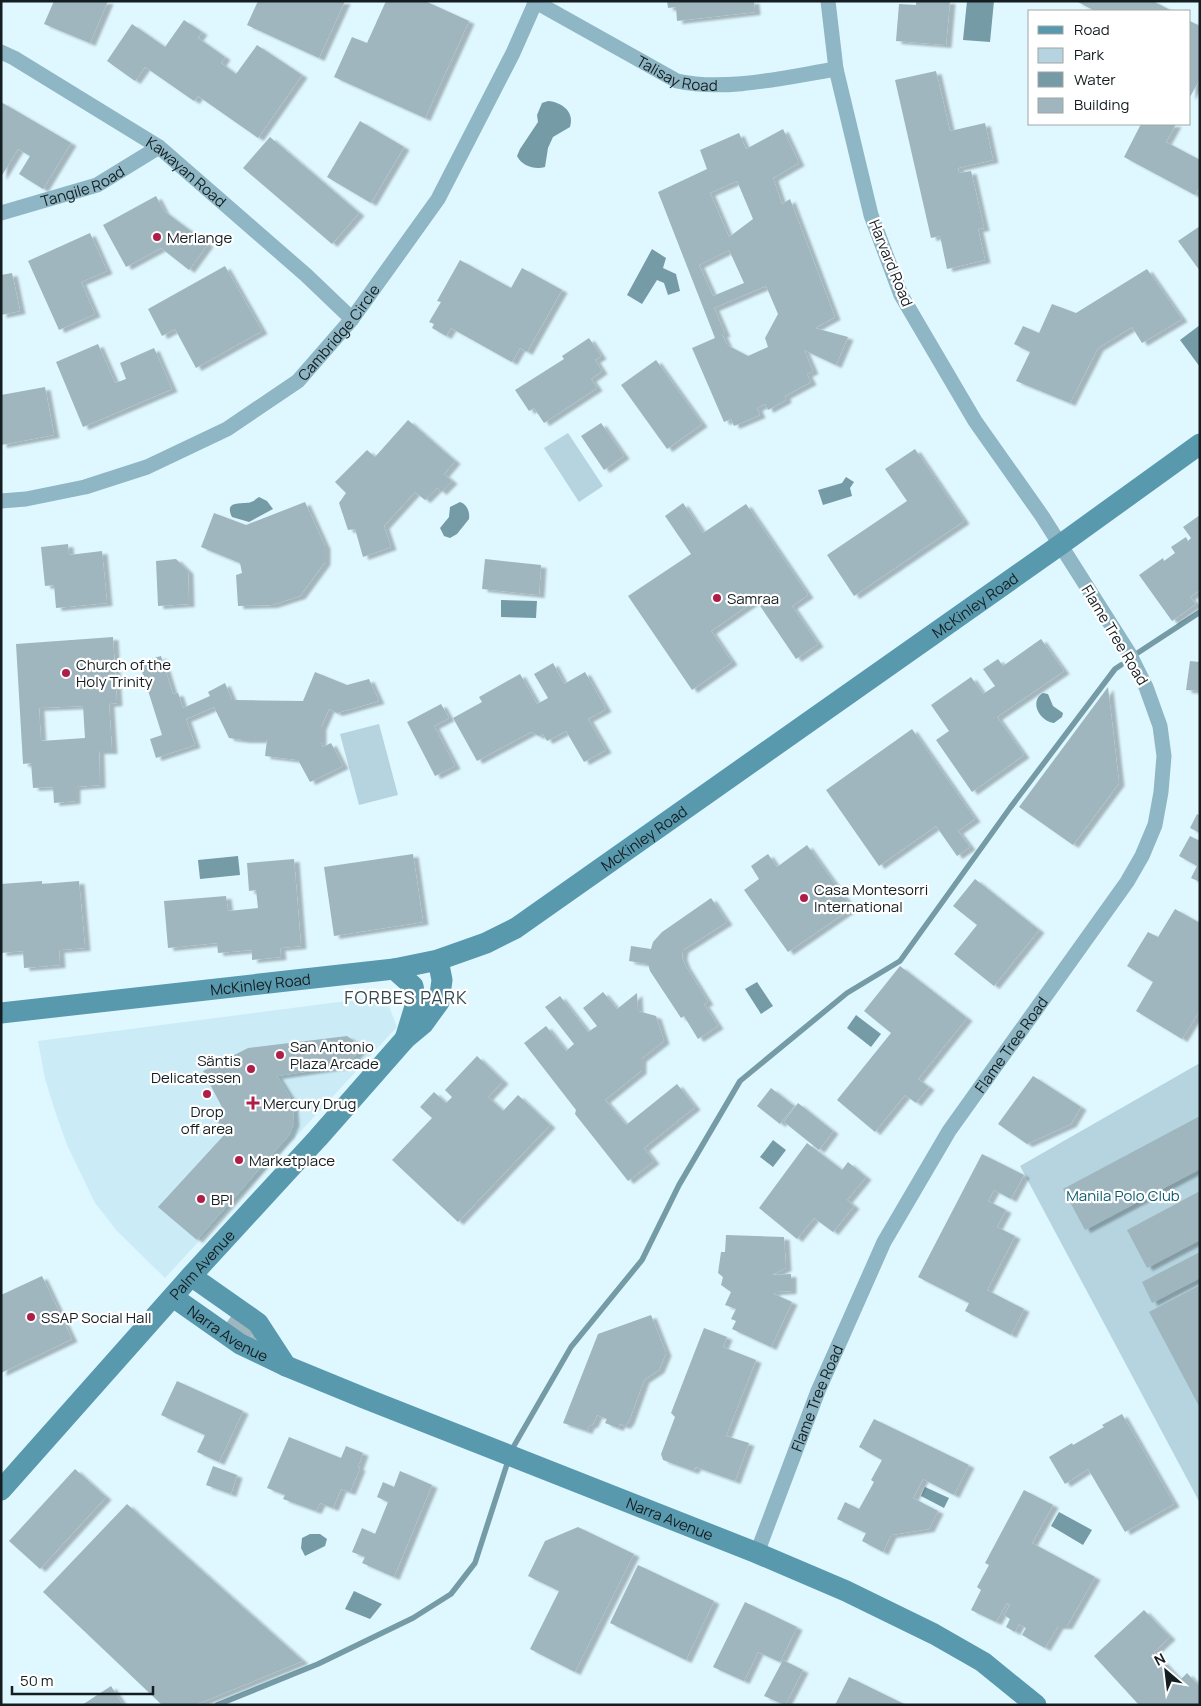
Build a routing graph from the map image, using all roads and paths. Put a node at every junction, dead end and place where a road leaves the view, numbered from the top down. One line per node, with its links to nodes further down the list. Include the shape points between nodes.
1 (535, 1): 4 (street, Talisay Road, via 677,81 694,85 718,86); 7 (street, Cambridge Circle, via 513,53 438,199)
2 (828, 1): 4 (street, Harvard Road)
3 (1, 52): 5 (street, Kawayan Road)
4 (836, 70): 10 (street, Harvard Road, via 872,215 901,295 975,421)
5 (158, 147): 6 (street, Tangile Road, via 97,185); 7 (street, Kawayan Road)
6 (1, 213)
7 (352, 319): 9 (street, Cambridge Circle, via 298,381 227,429 123,475 26,499)
8 (1200, 444): 10 (street, McKinley Road)
9 (1, 501)
10 (1060, 545): 11 (street, McKinley Road, via 516,928); 19 (street, Flame Tree Road, via 1129,653 1157,718 1164,756 1155,825 1127,882 949,1131 884,1242 818,1391)
11 (438, 960): 12 (street, McKinley Road); 14 (street, Palm Avenue, via 442,980 439,1002 423,1024)
12 (394, 970): 13 (street, McKinley Road); 14 (street, Palm Avenue, via 413,986 416,1003)
13 (1, 1013)
14 (405, 1039): 15 (street, Palm Avenue)
15 (191, 1276): 16 (street, Palm Avenue); 17 (street, Narra Avenue, via 258,1322)
16 (173, 1297): 17 (street, Narra Avenue, via 240,1344); 18 (street, Palm Avenue)
17 (286, 1366): 19 (street, Narra Avenue)
18 (1, 1490)
19 (757, 1553): 20 (street, Narra Avenue, via 934,1634 983,1662)
20 (1036, 1705)

